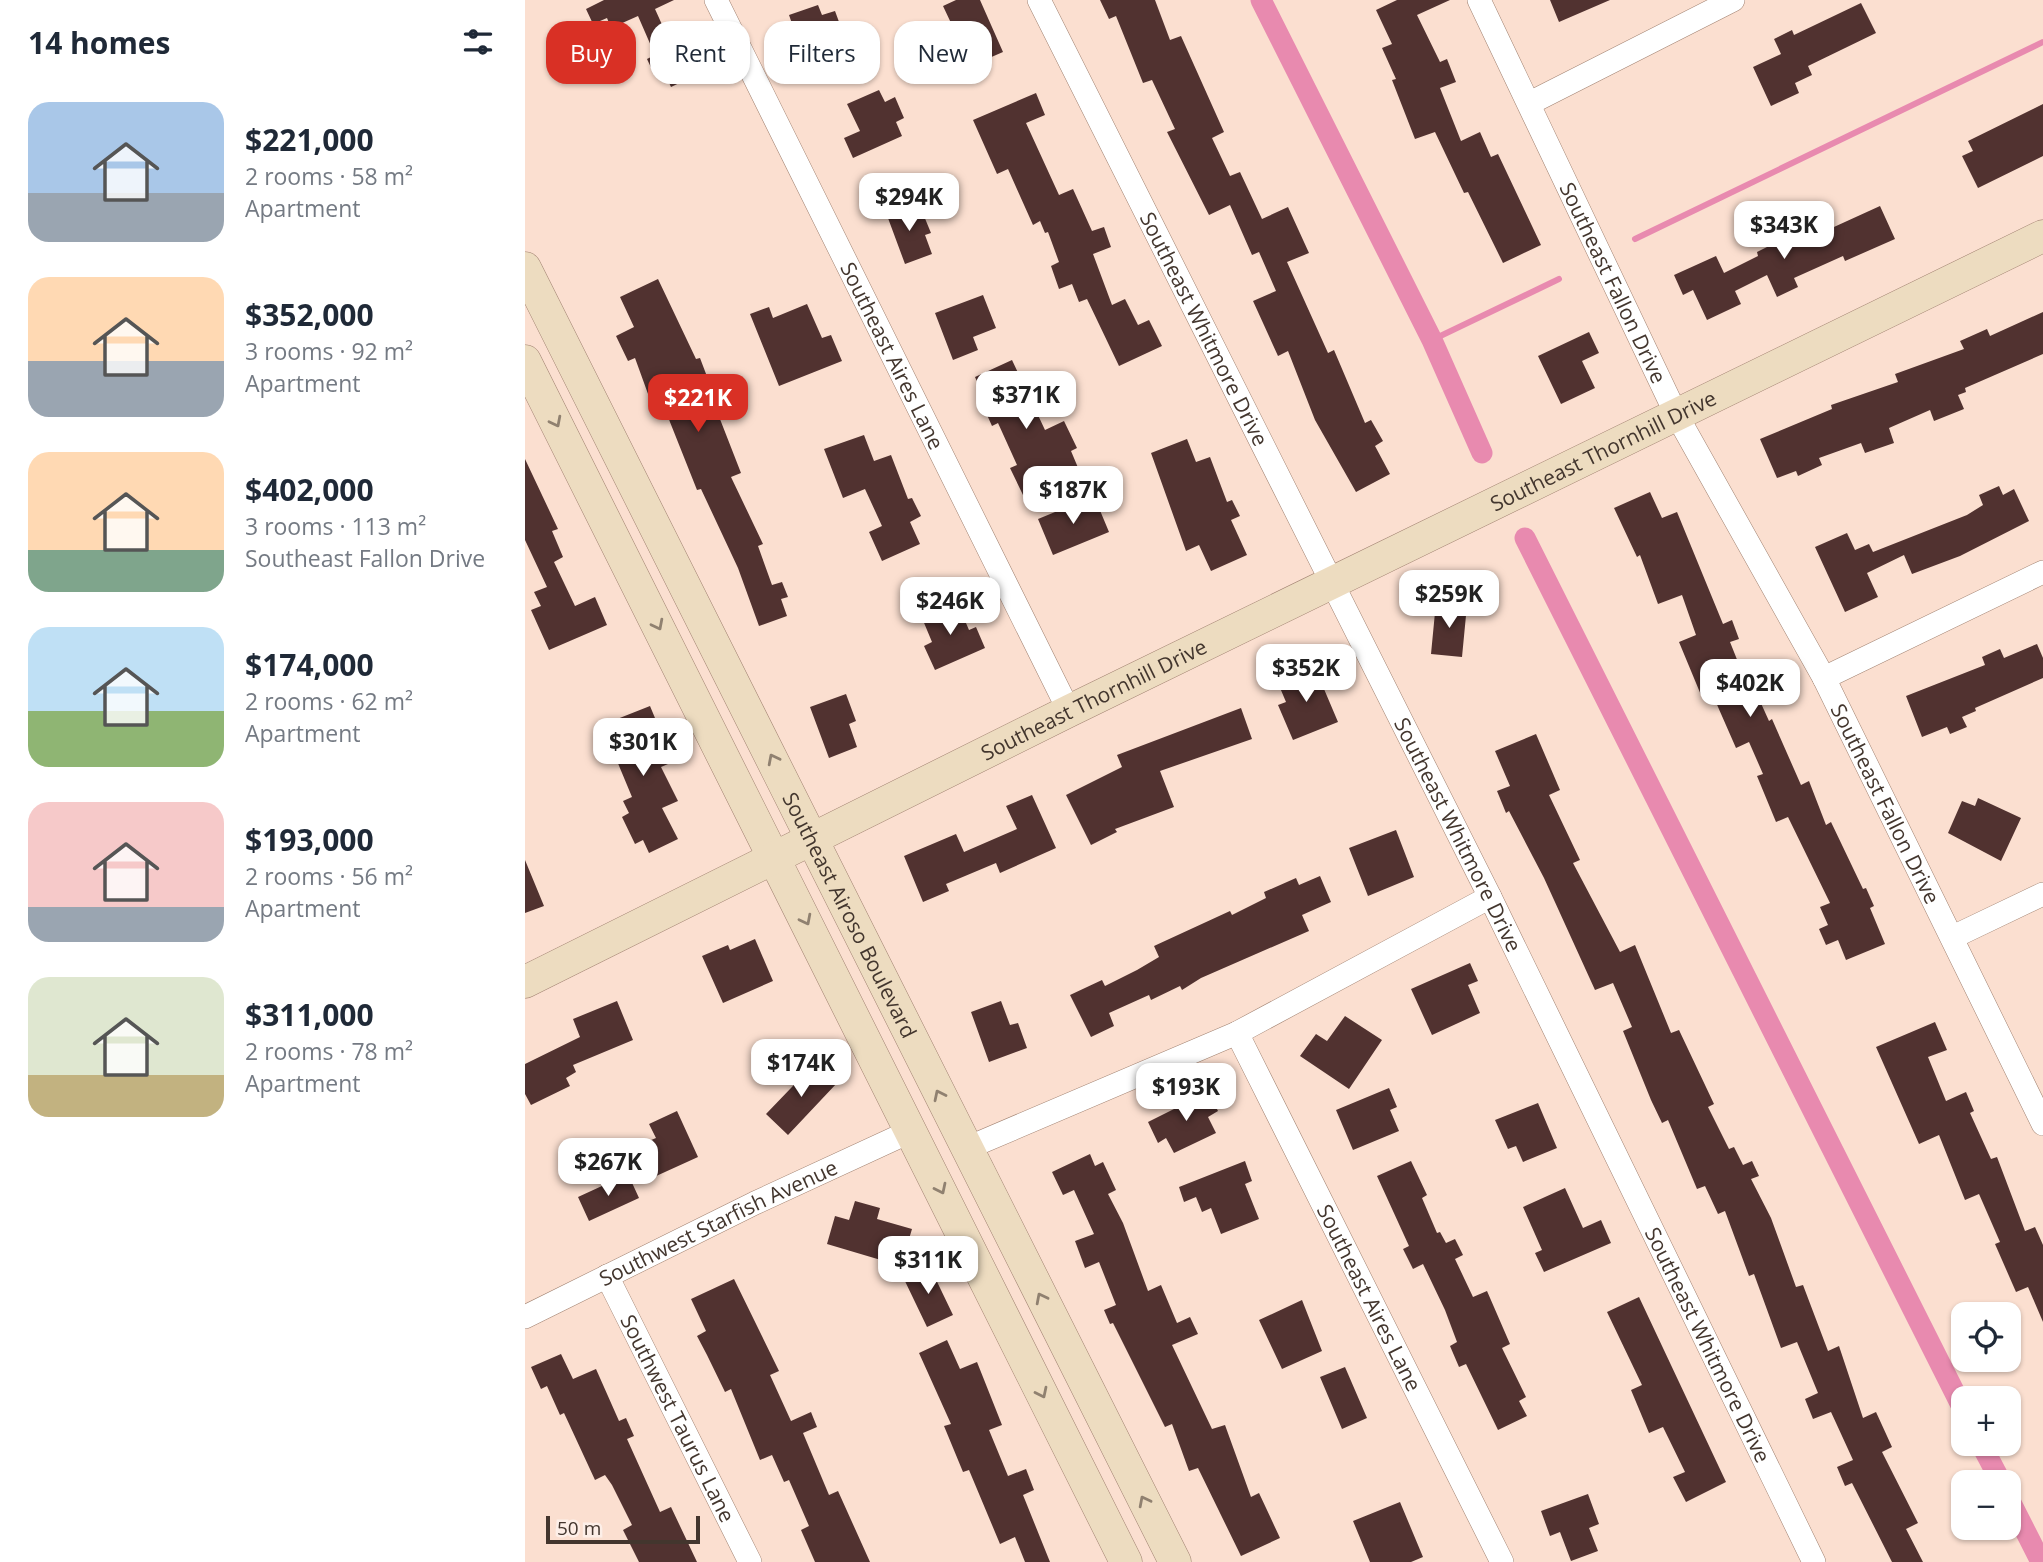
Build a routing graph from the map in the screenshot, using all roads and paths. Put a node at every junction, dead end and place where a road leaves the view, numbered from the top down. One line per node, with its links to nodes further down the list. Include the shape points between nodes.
1 (716, 0): 13 (street, Southeast Aires Lane)
2 (1039, 0): 11 (street, Southeast Whitmore Drive)
3 (1479, 0): 5 (street, Southeast Fallon Drive)
4 (1733, 0): 5 (street)
5 (1530, 103): 9 (street, Southeast Fallon Drive)
6 (2043, 236): 9 (main road, Southeast Thornhill Drive)
7 (525, 268): 14 (main road, Southeast Airoso Boulevard, one-way to 7)
8 (525, 361): 15 (main road, Southeast Airoso Boulevard, one-way to 15)
9 (1676, 414): 11 (main road, Southeast Thornhill Drive); 12 (street, Southeast Fallon Drive)
10 (2043, 572): 12 (street)
11 (1330, 583): 13 (main road, Southeast Thornhill Drive); 17 (street, Southeast Whitmore Drive)
12 (1823, 678): 18 (street, Southeast Fallon Drive)
13 (1069, 711): 14 (main road, Southeast Thornhill Drive)
14 (814, 839): 15 (main road, Southeast Thornhill Drive); 23 (main road, Southeast Airoso Boulevard, one-way to 14)
15 (776, 859): 19 (main road, Southeast Thornhill Drive); 22 (main road, Southeast Airoso Boulevard, one-way to 22)
16 (2043, 894): 18 (street)
17 (1490, 897): 20 (street); 30 (street, Southeast Whitmore Drive)
18 (1953, 937): 21 (street, Southeast Fallon Drive)
19 (525, 982)
20 (1237, 1033): 23 (street); 29 (street, Southeast Aires Lane)
21 (2043, 1124)
22 (911, 1130): 24 (street, Southwest Starfish Avenue); 27 (main road, Southeast Airoso Boulevard, one-way to 27)
23 (965, 1149): 28 (main road, Southeast Airoso Boulevard, one-way to 23)
24 (607, 1276): 25 (street, Southwest Starfish Avenue); 26 (street, Southwest Taurus Lane)
25 (525, 1317)
26 (750, 1562)
27 (1126, 1562)
28 (1175, 1562)
29 (1502, 1562)
30 (1814, 1562)

